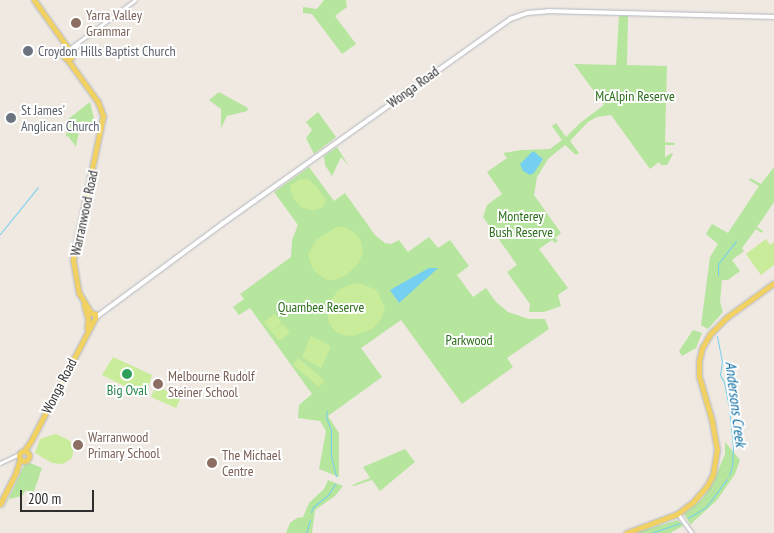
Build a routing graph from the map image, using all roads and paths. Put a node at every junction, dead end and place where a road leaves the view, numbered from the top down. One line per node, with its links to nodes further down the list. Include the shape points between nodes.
1 (34, 0): 5 (main road)
2 (135, 0): 4 (street)
3 (774, 15): 7 (main road, Wonga Road, via 542,11 510,19)
4 (80, 41): 5 (street); 5 (street)
5 (70, 52): 7 (main road, Warranwood Road, via 75,70 98,102 103,122 74,254 75,278)
6 (774, 283): 11 (main road, via 726,317 710,334 700,354 699,376 716,436 716,460 703,491)
7 (92, 317): 8 (main road, Wonga Road)
8 (22, 456): 9 (street); 10 (main road, Wonga Road)
9 (0, 463)
10 (0, 504)
11 (678, 514): 12 (main road); 13 (street)
12 (626, 533)
13 (692, 533)

